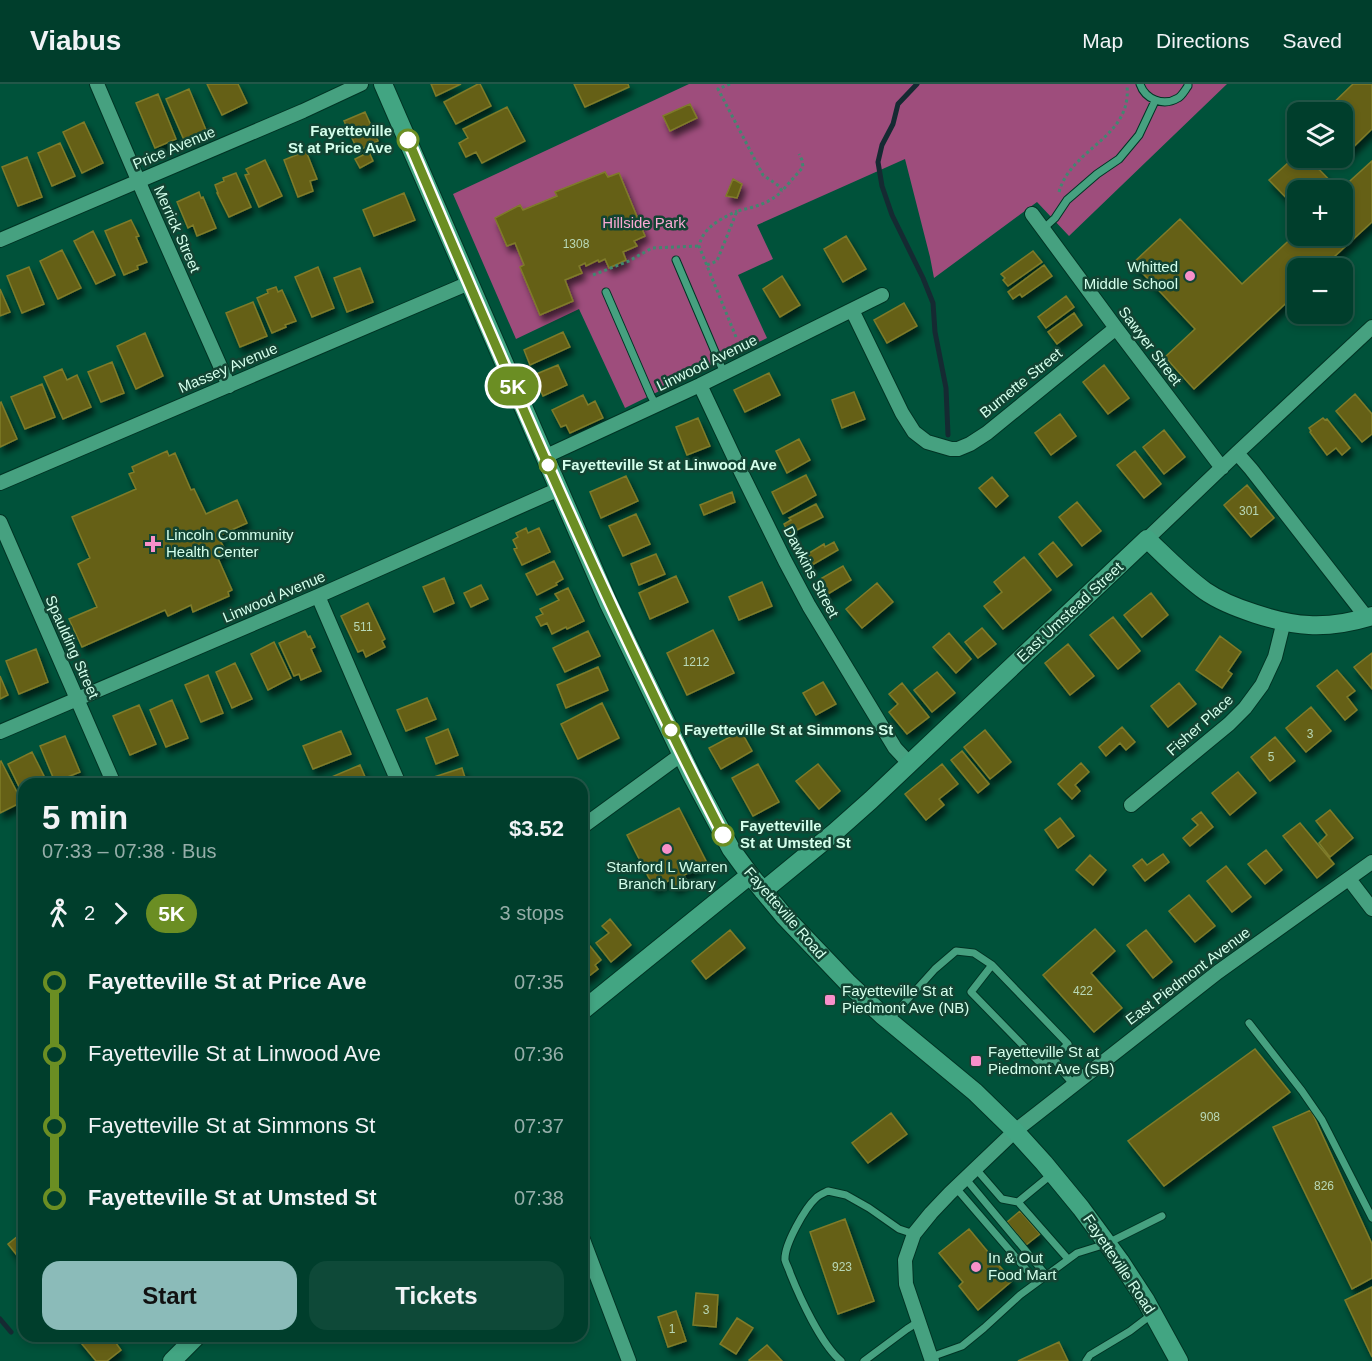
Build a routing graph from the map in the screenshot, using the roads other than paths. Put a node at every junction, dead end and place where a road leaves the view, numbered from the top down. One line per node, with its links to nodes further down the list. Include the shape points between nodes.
1 (97, 84): 7 (street, Merrick Street)
2 (361, 84): 7 (street, Price Avenue)
3 (383, 84): 12 (main road, Fayetteville Road)
4 (1140, 84): 6 (lane)
5 (1188, 84): 6 (lane, via 1178,98)
6 (1155, 101): 9 (lane, via 1139,135 1119,159 1067,200)
7 (138, 181): 10 (street, Price Avenue); 20 (street, Merrick Street)
8 (1032, 214): 9 (street, Sawyer Street)
9 (1043, 230): 17 (street, Sawyer Street)
10 (0, 240)
11 (676, 260): 18 (lane)
12 (469, 283): 20 (street, Massey Avenue); 23 (main road, Fayetteville Road)
13 (606, 292): 21 (lane)
14 (882, 295): 15 (street, Linwood Avenue)
15 (852, 310): 17 (street, Burnette Street, via 914,432 927,442 951,449 970,444 987,433); 18 (street, Linwood Avenue)
16 (1372, 327): 22 (street, East Umstead Street)
17 (1116, 328): 24 (street, Sawyer Street)
18 (724, 373): 19 (street, Linwood Avenue)
19 (700, 385): 21 (street, Linwood Avenue); 35 (street, Dawkins Street, via 809,606 895,748)
20 (229, 386): 25 (street, Massey Avenue)
21 (657, 405): 23 (street, Linwood Avenue)
22 (1237, 453): 24 (street, East Umstead Street); 30 (street)
23 (544, 457): 26 (main road, Fayetteville Road)
24 (1222, 468): 28 (street, East Umstead Street)
25 (0, 483)
26 (559, 489): 29 (street, Linwood Avenue); 34 (main road, Fayetteville Road, via 608,602)
27 (0, 522): 32 (street, Spaulding Street)
28 (1147, 539): 31 (main road, via 1205,592 1250,612); 35 (main road, East Umstead Street)
29 (318, 596): 32 (street, Linwood Avenue); 37 (street)
30 (1370, 617): 31 (main road, via 1308,626)
31 (1284, 621): 38 (street, Fisher Place, via 1275,657 1245,708)
32 (77, 699): 33 (street, Linwood Avenue); 36 (street, Spaulding Street)
33 (0, 732)
34 (682, 754): 39 (street); 41 (main road, Fayetteville Road, via 723,835)
35 (909, 764): 43 (main road, East Umstead Street)
36 (111, 778)
37 (396, 778)
38 (1131, 805)
39 (588, 823)
40 (1372, 862): 42 (street, East Piedmont Avenue)
41 (750, 875): 43 (main road, Fayetteville Road); 46 (main road)
42 (1349, 879): 44 (street); 50 (street, East Piedmont Avenue, via 1218,972)
43 (763, 891): 47 (main road, Fayetteville Road, via 847,982)
44 (1372, 909)
45 (992, 965): 47 (lane, via 974,952 957,951 935,969); 49 (lane, via 1068,1044); 49 (lane, via 971,992 1042,1065)
46 (588, 1006)
47 (889, 1021): 51 (main road, Fayetteville Road, via 975,1092)
48 (1249, 1023): 59 (lane, via 1322,1120)
49 (1054, 1058): 50 (lane)
50 (1074, 1085): 51 (street, East Piedmont Avenue)
51 (1015, 1131): 52 (street, East Piedmont Avenue); 53 (main road, Fayetteville Road)
52 (976, 1169): 54 (street, East Piedmont Avenue); 55 (lane)
53 (1053, 1174): 56 (lane); 61 (main road, Fayetteville Road)
54 (960, 1183): 57 (lane); 60 (street, East Piedmont Avenue); 65 (lane)
55 (1002, 1199): 56 (lane); 57 (lane)
56 (1018, 1202): 63 (lane)
57 (989, 1208): 64 (lane)
58 (1162, 1216): 61 (lane)
59 (1372, 1218)
60 (914, 1234): 67 (street, East Piedmont Avenue, via 905,1260 906,1284); 72 (lane, via 899,1229 846,1195 828,1191 816,1198 801,1218 789,1241 785,1260 812,1320)
61 (1106, 1244): 63 (lane); 66 (main road, Fayetteville Road)
62 (588, 1253): 71 (street)
63 (1068, 1259): 64 (lane)
64 (1046, 1275): 65 (lane)
65 (1037, 1282): 69 (lane, via 962,1346)
66 (1153, 1313): 74 (lane); 75 (main road, Fayetteville Road)
67 (918, 1322): 69 (street, East Piedmont Avenue); 73 (lane)
68 (191, 1342): 70 (main road)
69 (931, 1359)
70 (172, 1361)
71 (629, 1361)
72 (842, 1361)
73 (864, 1361)
74 (1086, 1361)
75 (1179, 1361)

